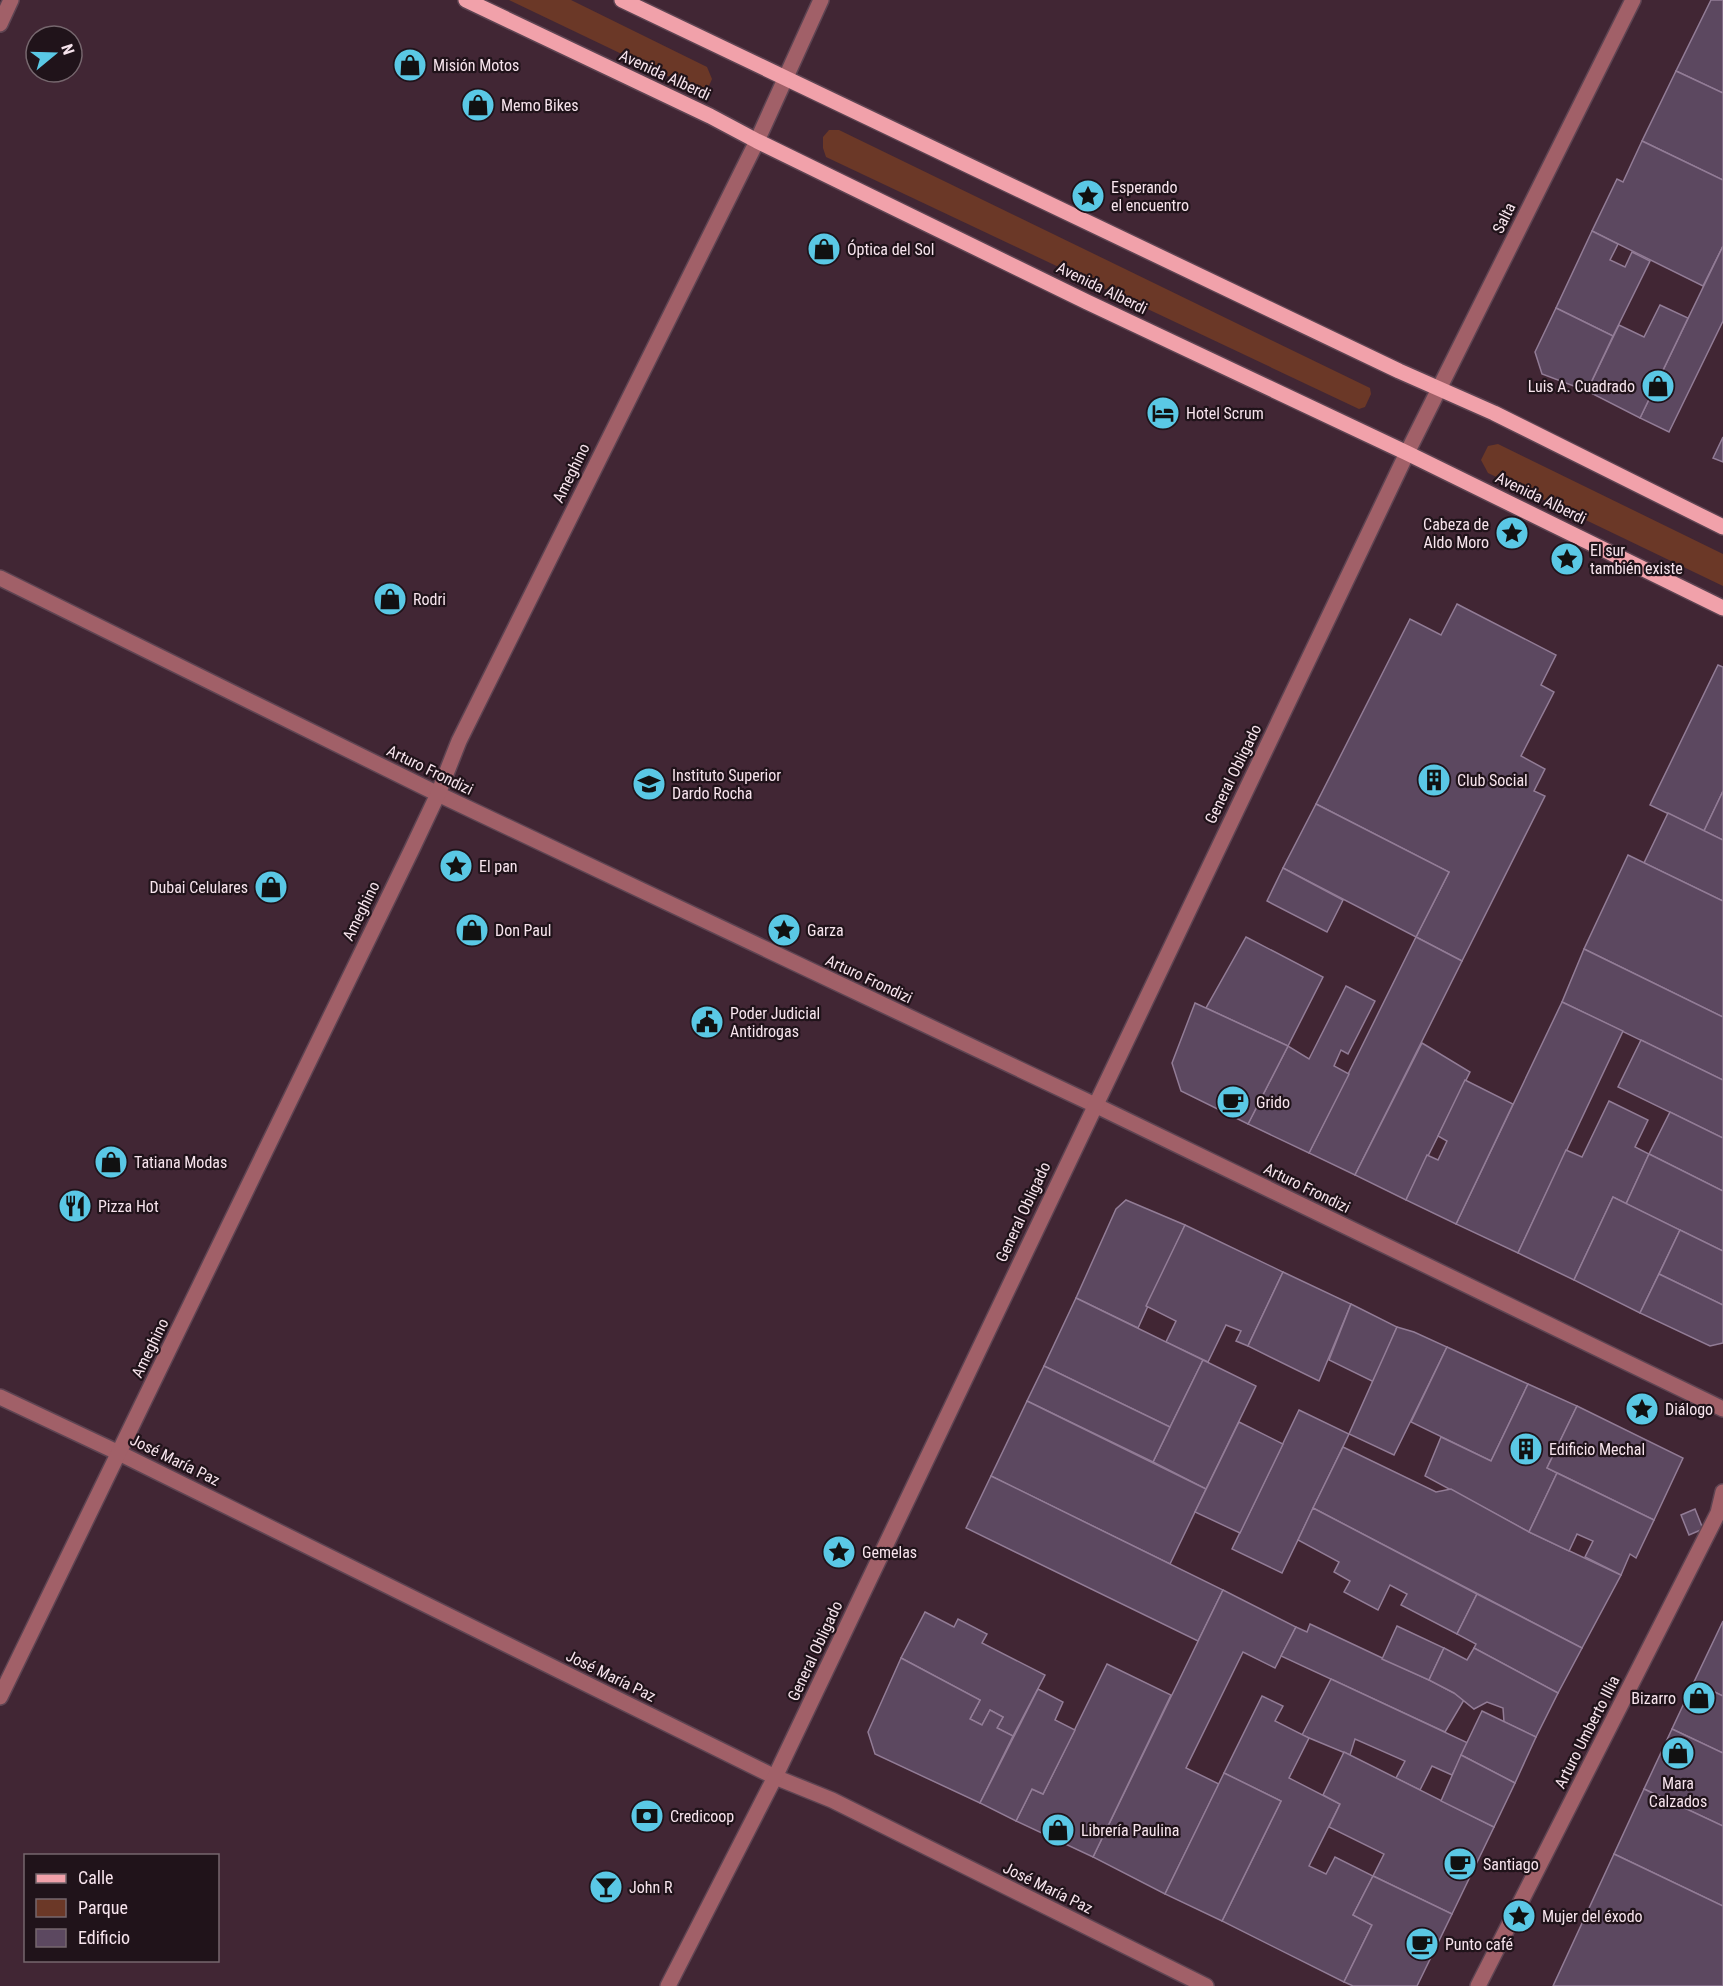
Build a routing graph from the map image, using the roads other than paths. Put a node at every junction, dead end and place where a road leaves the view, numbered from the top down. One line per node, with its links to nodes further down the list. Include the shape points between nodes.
1 (11, 0): 6 (street)
2 (466, 0): 8 (main road, Avenida Alberdi)
3 (622, 0): 7 (main road)
4 (820, 0): 7 (street, Ameghino)
5 (1633, 0): 9 (street, Salta)
6 (0, 24)
7 (787, 77): 8 (street, Ameghino); 9 (main road)
8 (757, 141): 10 (main road, Avenida Alberdi); 14 (street, Ameghino, via 459,741)
9 (1439, 389): 10 (street, Salta); 11 (main road)
10 (1407, 453): 13 (main road, Avenida Alberdi); 15 (street, General Obligado)
11 (1723, 527)
12 (0, 578): 14 (street, Arturo Frondizi)
13 (1723, 608)
14 (438, 794): 15 (street, Arturo Frondizi); 18 (street, Ameghino)
15 (1095, 1105): 17 (street, Arturo Frondizi); 21 (street, General Obligado)
16 (0, 1397): 18 (street, José María Paz)
17 (1723, 1409)
18 (119, 1452): 20 (street, Ameghino); 21 (street, José María Paz)
19 (1723, 1492): 24 (street, Arturo Umberto Illia, via 1718,1513)
20 (0, 1697)
21 (775, 1777): 22 (street, General Obligado); 23 (street, José María Paz, via 832,1800)
22 (668, 1986)
23 (1206, 1986)
24 (1478, 1986)

